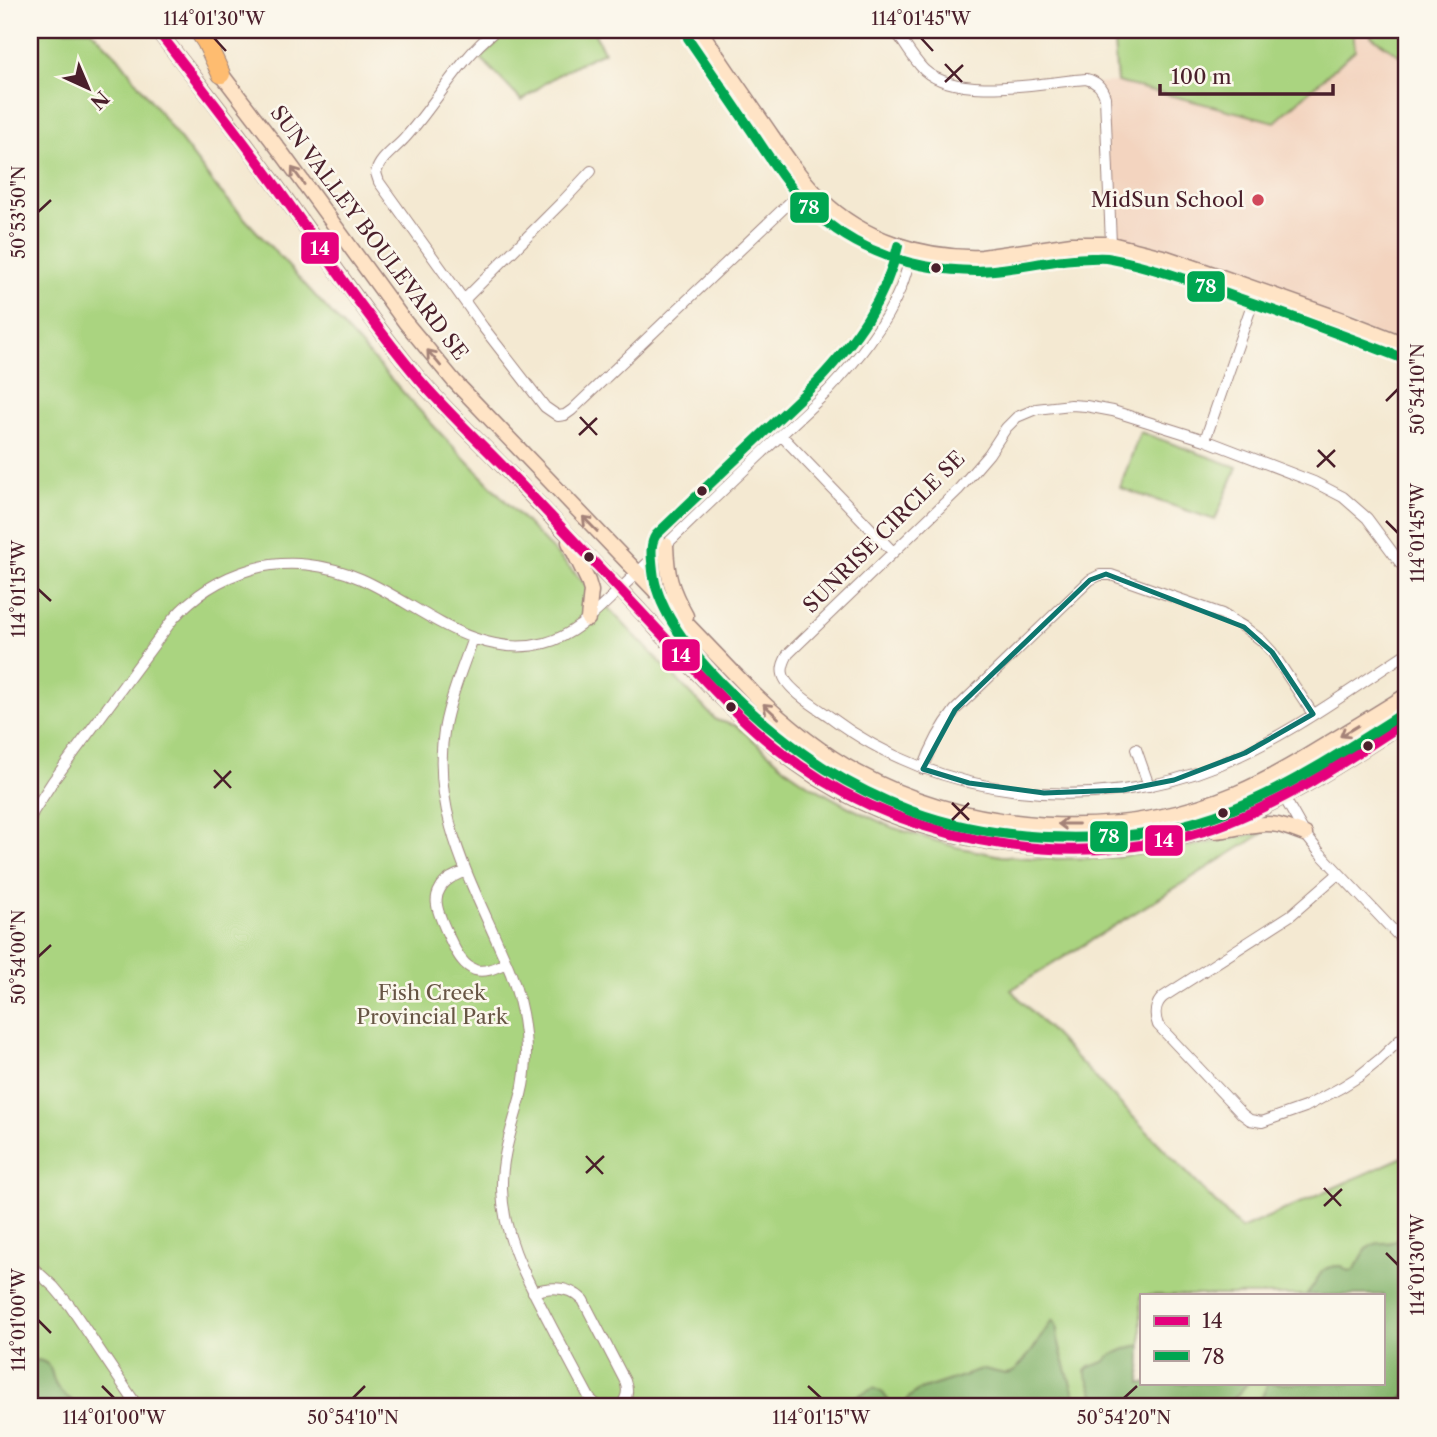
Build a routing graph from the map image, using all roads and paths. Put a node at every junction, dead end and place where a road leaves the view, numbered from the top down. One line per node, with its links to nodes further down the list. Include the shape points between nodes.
1 (157, 30): 17 (main road, via 404,360)
2 (187, 30): 7 (main road, SUN VALLEY BOULEVARD SE)
3 (198, 30): 7 (highway)
4 (496, 30): 13 (street, via 472,51 376,173)
5 (700, 30): 9 (main road)
6 (895, 30): 10 (street, via 925,70 947,82 993,88 1086,79 1097,83 1105,97)
7 (222, 74): 21 (main road, SUN VALLEY BOULEVARD SE, one-way to 7, via 430,354)
8 (591, 171): 13 (street)
9 (808, 185): 11 (main road, via 846,220 882,240); 13 (street, via 565,415 558,416 545,407)
10 (1111, 244): 11 (main road, via 1072,244 982,257 941,256); 12 (main road)
11 (912, 249): 15 (street, via 901,286 877,331 835,384)
12 (1257, 290): 14 (main road); 16 (street)
13 (464, 300)
14 (1407, 345)
15 (781, 435): 18 (street); 19 (street)
16 (1205, 440): 19 (street, SUNRISE CIRCLE SE, via 1100,408 1036,409 1006,428 958,490); 20 (street, SUNRISE CIRCLE SE, via 1343,497 1377,530)
17 (560, 526): 22 (main road); 23 (main road, via 589,586)
18 (666, 545): 21 (street); 24 (main road, via 669,579)
19 (893, 552): 31 (street, SUNRISE CIRCLE SE, via 788,654 782,672 790,686 849,731)
20 (1407, 572)
21 (638, 573): 22 (street); 24 (main road, SUN VALLEY BOULEVARD SE)
22 (620, 589): 23 (street); 36 (main road, via 756,730 796,764 873,807 929,828 989,842 1044,848 1126,846)
23 (588, 619): 25 (street, via 561,637 530,646 500,646)
24 (697, 635): 32 (main road, SUN VALLEY BOULEVARD SE, one-way to 24, via 1214,802 1144,820 1061,824 971,815 889,788 835,760 773,713)
25 (473, 638): 35 (street, via 368,582 327,568 278,565 237,574 202,592 173,619); 38 (street, via 452,696 442,753 444,802)
26 (1407, 653): 28 (street, SUNRISE CIRCLE SE)
27 (1407, 695): 32 (main road, SUN VALLEY BOULEVARD SE, one-way to 32)
28 (1313, 714): 31 (street, via 1272,652 1244,627 1222,614 1100,575 955,710 932,743); 33 (street, SUNRISE CIRCLE SE, via 1222,763)
29 (1407, 722): 34 (main road)
30 (1136, 749): 33 (street)
31 (922, 769): 33 (street, SUNRISE CIRCLE SE, via 993,788 1044,793 1097,793)
32 (1272, 776): 34 (street)
33 (1149, 786)
34 (1284, 797): 36 (main road); 37 (street)
35 (31, 816)
36 (1200, 832): 37 (main road, via 1277,825)
37 (1305, 834): 39 (street)
38 (466, 871): 41 (street); 41 (street, via 442,886 439,912 467,966 482,971)
39 (1338, 874): 40 (street); 42 (street, via 1291,915 1163,997 1156,1010 1158,1025 1242,1114 1262,1122 1342,1087)
40 (1407, 945)
41 (506, 963): 44 (street, via 522,1012 526,1054 521,1096 503,1162 502,1204 513,1249)
42 (1407, 1033)
43 (30, 1265): 45 (street, via 70,1306)
44 (533, 1292): 46 (street, via 590,1399); 47 (street, via 561,1288 583,1300 625,1381 627,1394)
45 (138, 1407)
46 (599, 1407)
47 (618, 1407)

